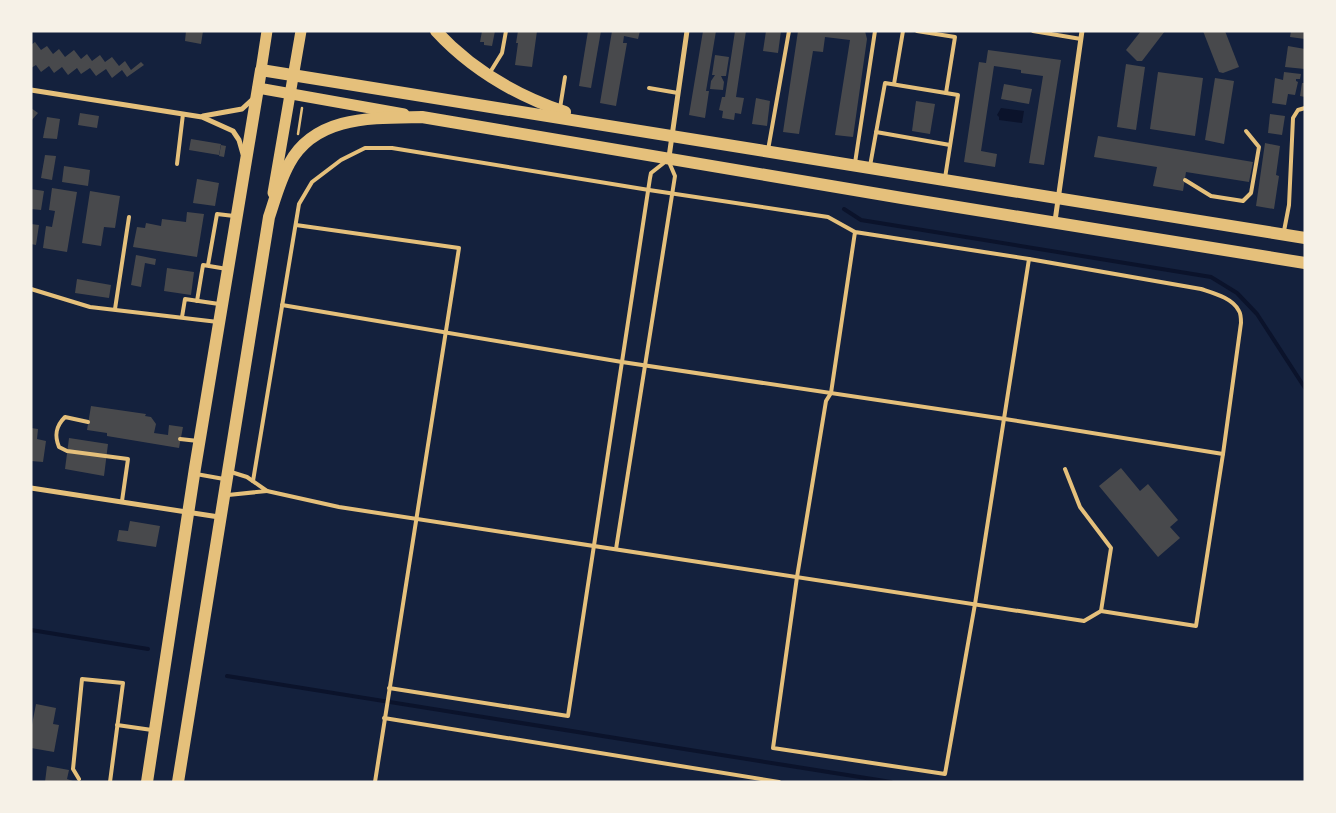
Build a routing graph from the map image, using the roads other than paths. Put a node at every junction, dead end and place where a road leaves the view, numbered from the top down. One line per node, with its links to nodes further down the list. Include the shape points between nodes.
1 (267, 31): 13 (main road)
2 (301, 31): 14 (main road)
3 (436, 31): 15 (highway)
4 (506, 31): 15 (lane, via 502,54)
5 (687, 31): 21 (street)
6 (789, 31): 34 (lane)
7 (875, 31): 38 (lane)
8 (903, 31): 17 (lane)
9 (917, 31): 22 (lane, via 955,37)
10 (1033, 31): 12 (lane)
11 (1082, 31): 12 (street)
12 (1081, 39): 44 (street)
13 (261, 70): 14 (highway); 20 (highway)
14 (293, 75): 23 (main road); 29 (highway)
15 (488, 76): 25 (highway, via 522,96)
16 (565, 77): 25 (lane)
17 (894, 84): 22 (lane); 31 (lane, via 885,83)
18 (650, 88): 21 (lane)
19 (31, 90): 26 (street)
20 (257, 92): 23 (main road); 27 (street, via 242,109); 37 (highway)
21 (678, 92): 32 (street)
22 (946, 93): 33 (lane, via 958,95)
23 (290, 94): 28 (main road); 47 (main road)
24 (1305, 108): 51 (lane, via 1298,110 1293,118 1289,205)
25 (559, 110): 29 (highway)
26 (183, 114): 27 (street); 36 (lane)
27 (202, 116): 37 (street, via 235,133)
28 (422, 117): 35 (highway); 47 (highway, via 353,120 324,129 299,149 289,162)
29 (600, 124): 32 (highway)
30 (1246, 131): 41 (lane, via 1259,147 1251,193 1247,198 1243,201 1211,196)
31 (876, 132): 33 (lane); 39 (lane)
32 (672, 136): 34 (highway); 35 (street)
33 (950, 145): 40 (lane)
34 (767, 151): 38 (highway)
35 (668, 159): 42 (lane, via 651,173); 43 (lane, via 675,176); 48 (highway)
36 (177, 164)
37 (245, 164): 46 (highway)
38 (855, 165): 39 (highway)
39 (870, 168): 40 (highway)
40 (944, 180): 44 (highway)
41 (1185, 180)
42 (649, 190): 43 (lane); 49 (lane, via 392,148 365,148 341,160 312,182 299,204); 65 (lane)
43 (672, 194): 50 (lane, via 828,217); 66 (lane)
44 (1058, 198): 48 (street); 51 (highway)
45 (129, 217): 61 (lane)
46 (237, 217): 55 (lane, via 217,214); 56 (highway)
47 (269, 217): 75 (highway)
48 (1055, 223): 54 (highway)
49 (296, 225): 60 (lane); 64 (lane, via 459,248)
50 (855, 232): 53 (lane); 67 (lane)
51 (1284, 235): 52 (highway)
52 (1305, 238)
53 (1029, 259): 68 (lane); 72 (lane, via 1201,288 1233,304 1239,311 1241,323)
54 (1305, 263)
55 (208, 265): 56 (lane); 58 (lane, via 203,265)
56 (228, 269): 59 (highway)
57 (31, 289): 61 (lane, via 90,307)
58 (197, 301): 59 (lane); 62 (lane, via 185,299)
59 (222, 304): 63 (highway)
60 (282, 305): 64 (lane); 76 (lane)
61 (114, 310): 62 (lane)
62 (182, 317): 63 (lane)
63 (219, 322): 71 (highway)
64 (446, 333): 65 (lane); 83 (lane)
65 (622, 362): 66 (lane); 84 (lane)
66 (645, 365): 67 (lane); 85 (lane)
67 (831, 393): 68 (lane); 86 (lane, via 826,402)
68 (1005, 419): 72 (lane); 87 (lane)
69 (88, 422): 80 (lane, via 65,417 58,424 59,447 128,459)
70 (180, 439): 71 (lane)
71 (199, 442): 74 (highway)
72 (1223, 454): 88 (lane, via 1196,626)
73 (1065, 469): 88 (lane, via 1080,507 1111,548)
74 (194, 474): 75 (lane); 81 (highway)
75 (226, 475): 76 (lane, via 247,477); 79 (highway)
76 (253, 481): 78 (lane)
77 (31, 488): 80 (street)
78 (267, 491): 79 (lane); 83 (lane, via 339,507)
79 (223, 496): 82 (highway)
80 (122, 502): 81 (street)
81 (188, 511): 82 (street); 92 (highway)
82 (219, 516): 97 (highway)
83 (417, 519): 84 (lane); 89 (lane)
84 (593, 546): 85 (lane); 89 (lane, via 568,716)
85 (616, 549): 86 (lane)
86 (797, 577): 87 (lane); 87 (lane, via 773,748 945,774)
87 (975, 604): 88 (lane, via 1084,621)
88 (1101, 611)
89 (389, 688): 90 (lane)
90 (384, 718): 94 (lane); 98 (lane)
91 (117, 725): 92 (lane); 93 (lane, via 123,684 82,679 73,770); 95 (lane)
92 (155, 731): 96 (highway)
93 (79, 779)
94 (768, 781): 99 (lane)
95 (110, 782)
96 (147, 782)
97 (178, 782)
98 (374, 782)
99 (779, 782)

